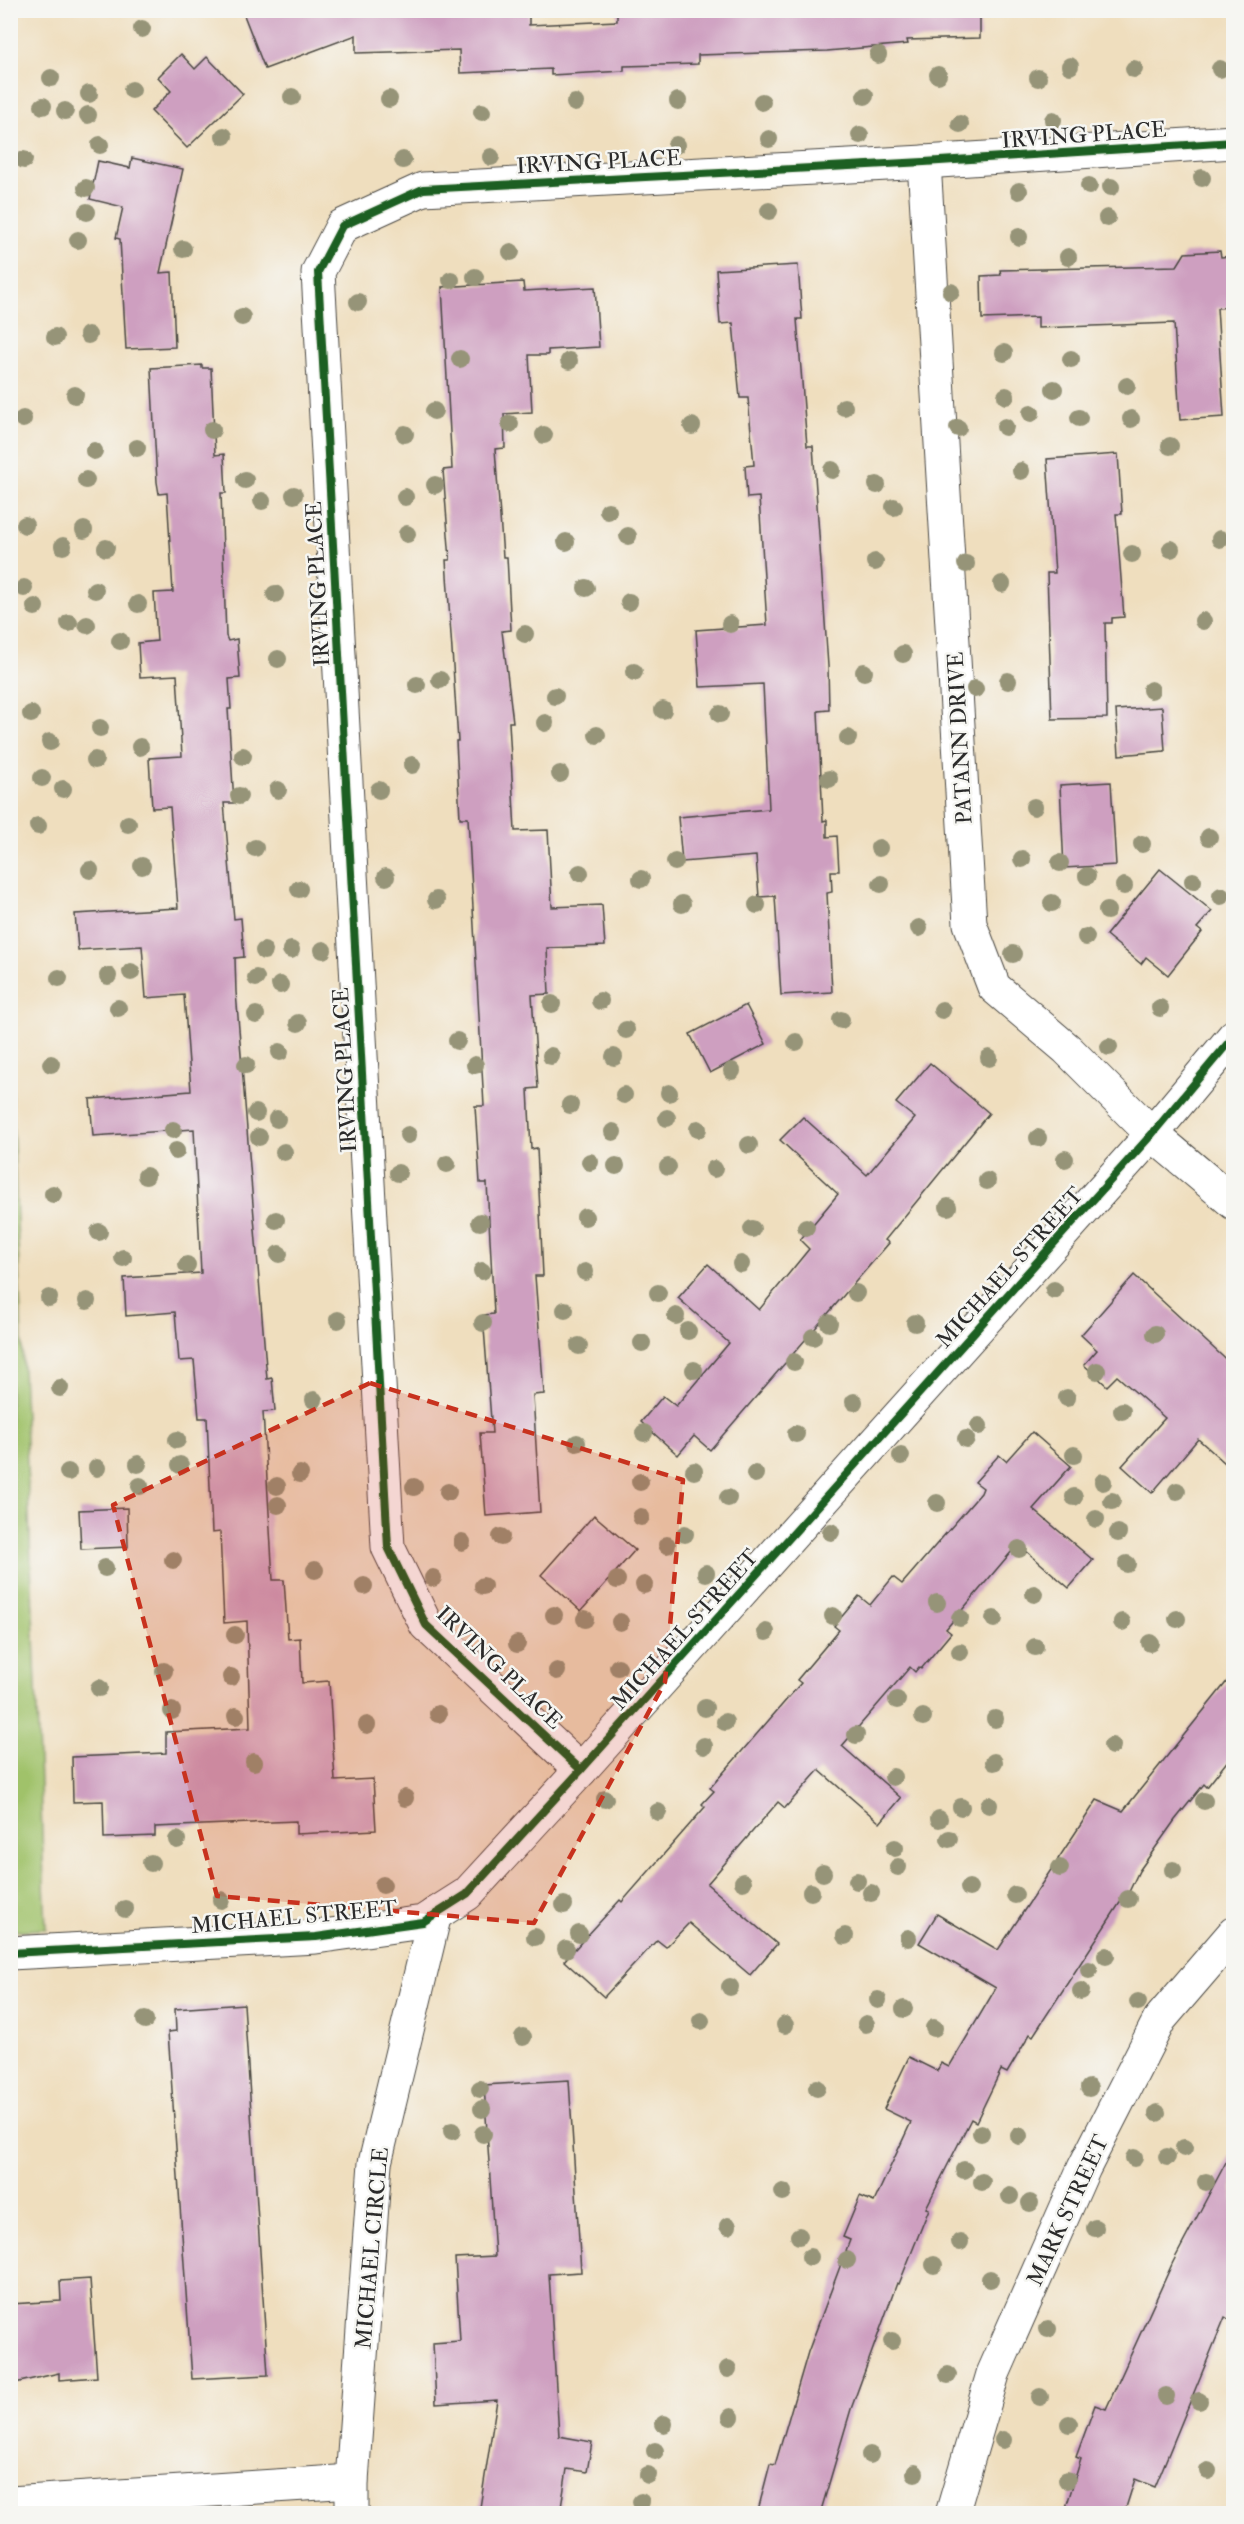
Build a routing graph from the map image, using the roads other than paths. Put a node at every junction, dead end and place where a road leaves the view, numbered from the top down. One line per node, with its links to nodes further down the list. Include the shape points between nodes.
1 (1233, 142): 2 (street, IRVING PLACE)
2 (924, 162): 4 (street, PATANN DRIVE, via 970,924 994,987 1067,1049); 6 (street, IRVING PLACE, via 423,189 342,226 318,272 388,1547 426,1625)
3 (1233, 1036): 4 (street, MICHAEL STREET)
4 (1152, 1134): 5 (street, PATANN DRIVE); 6 (street, MICHAEL STREET)
5 (1233, 1203)
6 (581, 1770): 7 (street, MICHAEL STREET, via 466,1894)
7 (435, 1914): 9 (street, MICHAEL STREET, via 423,1922 316,1937); 10 (street, MICHAEL CIRCLE, via 375,2163)
8 (1233, 1933): 13 (street, MARK STREET, via 1160,2019 1084,2168 993,2374)
9 (10, 1953)
10 (352, 2481): 11 (street); 12 (street, MICHAEL CIRCLE)
11 (10, 2503)
12 (352, 2514)
13 (952, 2514)

